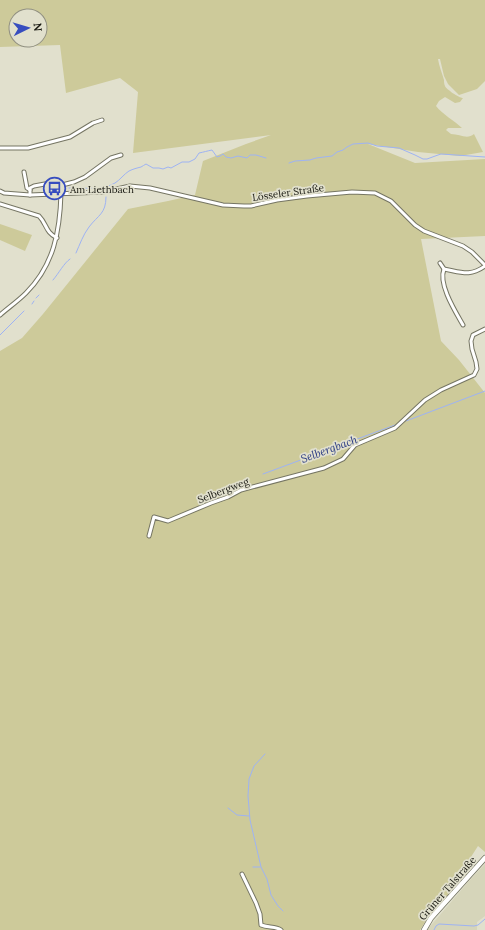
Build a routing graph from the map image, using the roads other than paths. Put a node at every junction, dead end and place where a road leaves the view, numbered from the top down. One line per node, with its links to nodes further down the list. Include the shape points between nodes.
1 (102, 120): 2 (street, via 70,137 28,148)
2 (0, 148)
3 (121, 154): 5 (street, via 74,182 62,185 50,183 34,186)
4 (24, 172): 5 (street, via 27,188)
5 (30, 190): 8 (street)
6 (0, 191): 8 (street, Lösseler Straße)
7 (61, 193): 8 (street, Lösseler Straße); 10 (street); 12 (street, Lösseler Straße, via 103,192 135,186 224,205 251,206 307,196 352,192 375,193 391,201 424,231 463,246)
8 (30, 195)
9 (0, 204): 10 (street, via 39,216 51,235)
10 (57, 238): 14 (street, via 39,278)
11 (440, 263): 13 (street)
12 (485, 265): 13 (street, via 466,273)
13 (444, 269): 15 (street, via 444,285)
14 (0, 315)
15 (463, 325)
16 (485, 329): 17 (street, Selbergweg, via 473,335 471,341 477,369 474,375 425,400 395,428 355,445 343,459 324,468 241,490 228,498 168,521 154,517)
17 (149, 536)
18 (485, 858): 21 (main road, Grüner Talstraße, via 431,918)
19 (242, 874): 20 (street, via 256,903 261,925)
20 (281, 930)
21 (424, 930)

